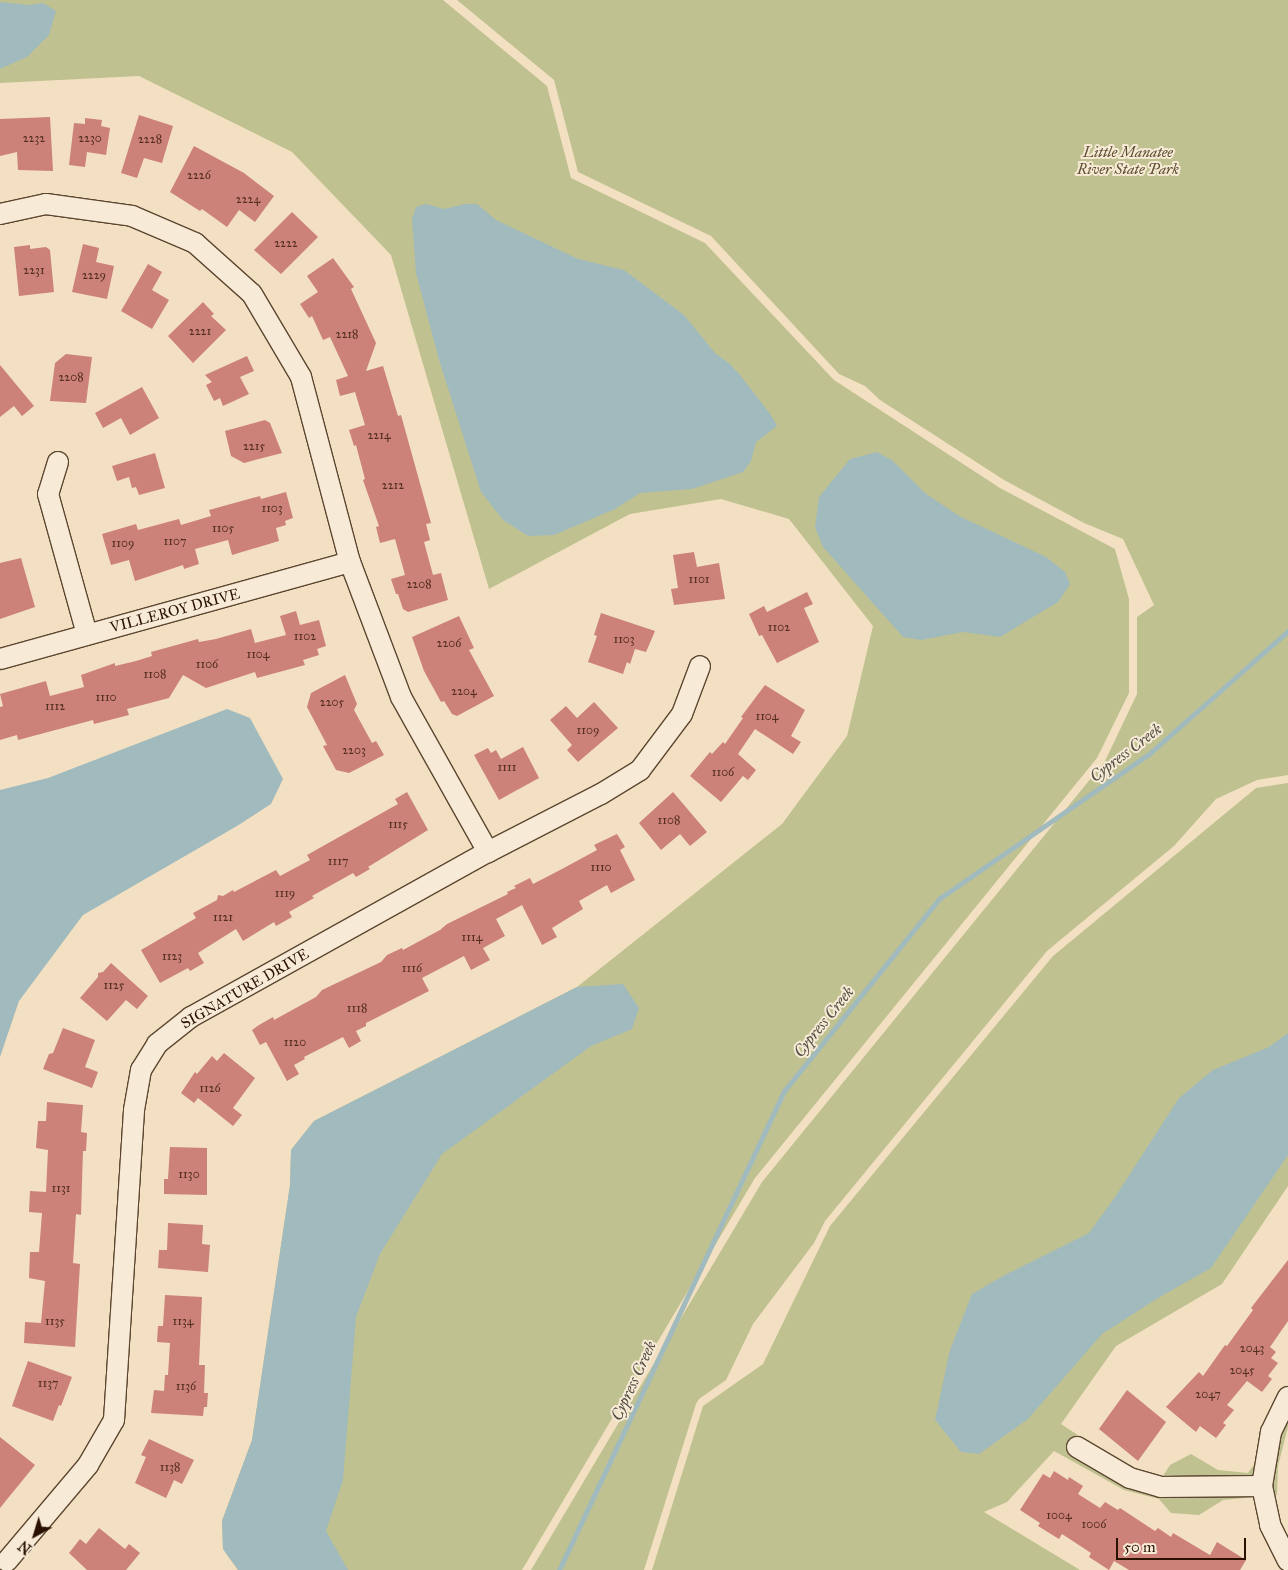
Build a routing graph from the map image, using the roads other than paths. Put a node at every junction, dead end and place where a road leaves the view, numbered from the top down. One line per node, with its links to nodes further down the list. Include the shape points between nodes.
1 (0, 214): 3 (street, via 46,204 132,216 195,243 252,294 301,378)
2 (58, 462): 4 (street, via 48,494)
3 (350, 562): 4 (street, VILLEROY DRIVE); 7 (street, via 401,697)
4 (87, 635): 5 (street, VILLEROY DRIVE)
5 (0, 659)
6 (700, 666): 7 (street, SIGNATURE DRIVE, via 682,714 640,770 601,794)
7 (488, 852): 12 (street, SIGNATURE DRIVE, via 191,1017 157,1044 141,1070 134,1110 114,1420 88,1465)
8 (1288, 1397): 10 (street, via 1271,1432)
9 (1077, 1447): 10 (street, via 1130,1478 1161,1487)
10 (1262, 1486): 11 (street, via 1270,1525)
11 (1288, 1560)
12 (8, 1562)

